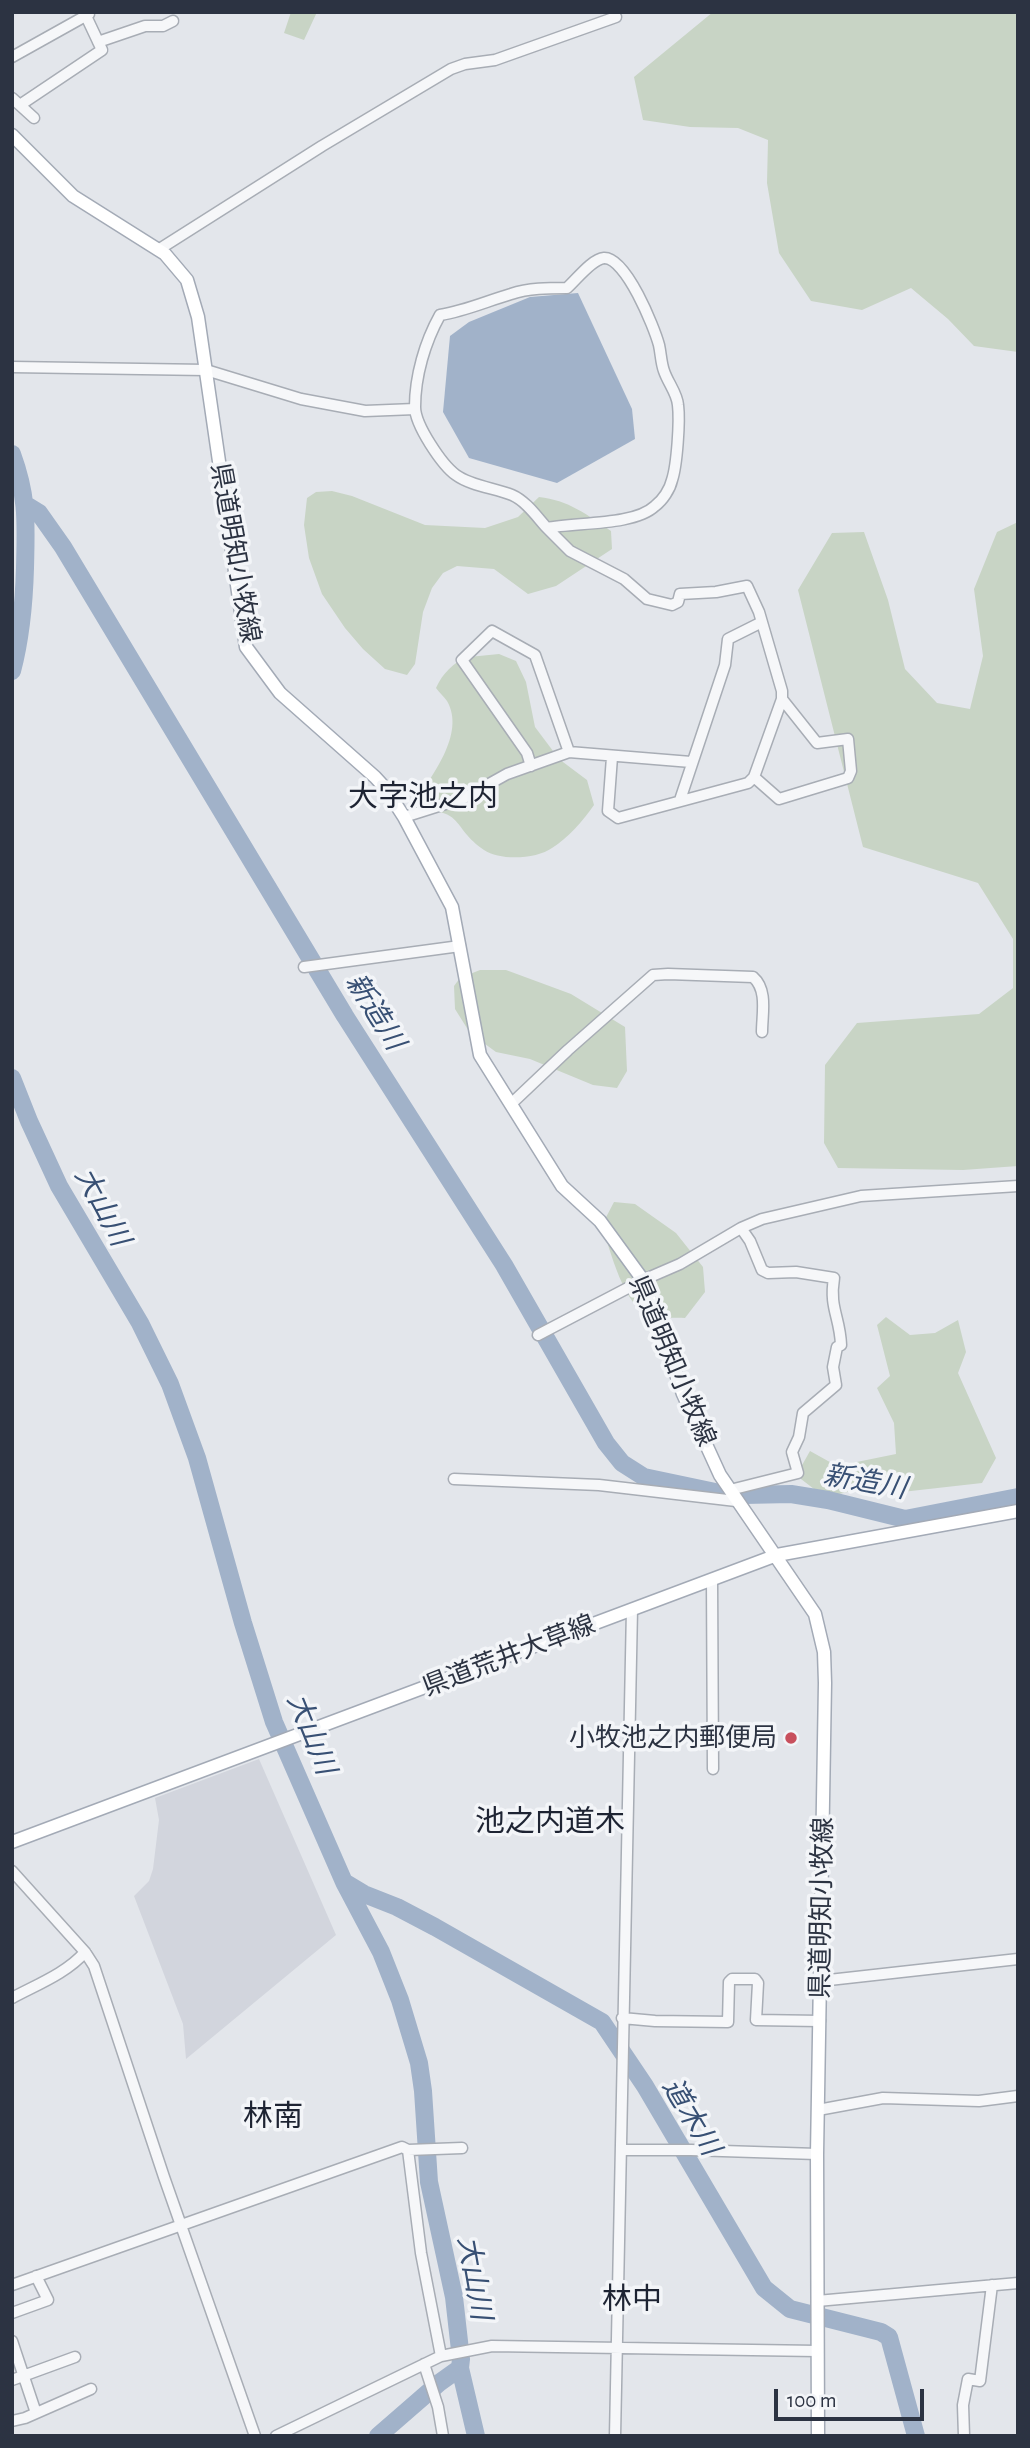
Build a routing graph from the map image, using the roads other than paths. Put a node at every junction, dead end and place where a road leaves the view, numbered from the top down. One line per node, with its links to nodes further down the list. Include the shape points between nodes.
1 (89, 14): 4 (street); 5 (street)
2 (616, 17): 9 (street, via 495,60 451,69)
3 (173, 21): 4 (street)
4 (98, 43): 6 (street, via 102,50)
5 (12, 57)
6 (16, 101): 7 (street)
7 (34, 118)
8 (12, 135): 9 (main road, 県道明知小牧線, via 73,195)
9 (158, 250): 11 (main road, 県道明知小牧線, via 187,280)
10 (12, 367): 11 (street)
11 (206, 370): 12 (street, via 301,399 365,411); 22 (main road, 県道明知小牧線, via 247,647 280,693 386,789)
12 (415, 410): 13 (street, via 442,462 458,477 519,499); 13 (street, via 425,346 440,315 512,293 568,288 604,258 619,264 658,342 678,402 672,480 664,497 647,512 617,521)
13 (547, 528): 14 (street, via 570,551 614,573 647,598 672,605 680,594 747,586)
14 (762, 622): 15 (street); 18 (street, via 728,639 725,665)
15 (782, 699): 20 (street); 20 (street, via 817,743 848,739 851,771 848,778 779,800)
16 (569, 752): 17 (street); 19 (street); 19 (street, via 535,655 492,631 462,660 527,753)
17 (612, 757): 18 (street); 21 (street, via 608,811 618,818)
18 (691, 762): 21 (street)
19 (531, 766): 22 (street, via 464,798)
20 (754, 777): 21 (street, via 748,783)
21 (680, 800)
22 (404, 817): 23 (main road, 県道明知小牧線, via 452,908)
23 (460, 946): 24 (street); 26 (main road, 県道明知小牧線, via 480,1055)
24 (304, 967)
25 (762, 1032): 26 (street, via 762,990 753,977 653,975)
26 (511, 1104): 29 (main road, 県道明知小牧線, via 562,1186 600,1221)
27 (1018, 1186): 28 (street, via 861,1196)
28 (741, 1228): 29 (street); 32 (street, via 762,1270 834,1278 832,1305 841,1345 834,1355 835,1385 803,1413 792,1452 798,1473)
29 (643, 1280): 30 (street); 32 (main road, 県道明知小牧線, via 683,1394)
30 (538, 1335)
31 (454, 1479): 32 (street)
32 (733, 1495): 34 (main road, 県道明知小牧線)
33 (1018, 1511): 34 (main road, 県道荒井大草線)
34 (777, 1555): 35 (main road, 県道荒井大草線); 42 (main road, 県道明知小牧線, via 815,1614 824,1652)
35 (712, 1579): 36 (main road, 県道荒井大草線); 37 (street)
36 (632, 1609): 38 (main road, 県道荒井大草線); 44 (street)
37 (713, 1769)
38 (12, 1842)
39 (12, 1871): 40 (street)
40 (85, 1952): 43 (street); 52 (street, via 94,1966)
41 (1018, 1958): 42 (street)
42 (821, 1984): 45 (main road, 県道明知小牧線)
43 (12, 1997)
44 (622, 2018): 45 (street, via 728,2022 729,1982 755,1979 756,2021); 50 (street)
45 (820, 2021): 47 (main road, 県道明知小牧線)
46 (1018, 2096): 47 (street, via 979,2101 883,2098)
47 (818, 2110): 51 (main road, 県道明知小牧線)
48 (462, 2148): 49 (street)
49 (411, 2149): 52 (street, via 402,2147); 62 (street, via 418,2230)
50 (621, 2150): 51 (street); 60 (street)
51 (817, 2154): 57 (main road, 県道明知小牧線)
52 (182, 2224): 53 (street); 70 (street)
53 (36, 2276): 55 (street); 58 (street, via 48,2300)
54 (1018, 2283): 56 (street)
55 (12, 2284)
56 (992, 2286): 57 (street); 75 (street, via 980,2381 968,2379 963,2405)
57 (817, 2312): 61 (main road, 県道明知小牧線)
58 (12, 2313)
59 (12, 2342): 65 (street)
60 (616, 2348): 61 (street); 62 (street, via 500,2345); 73 (street)
61 (817, 2351): 74 (main road, 県道明知小牧線)
62 (441, 2356): 64 (street)
63 (75, 2357): 65 (street)
64 (424, 2364): 71 (street); 72 (street)
65 (25, 2377): 66 (street); 68 (street)
66 (12, 2381)
67 (91, 2389): 68 (street)
68 (36, 2413): 69 (street)
69 (12, 2421)
70 (255, 2436)
71 (276, 2436)
72 (443, 2436)
73 (615, 2436)
74 (818, 2436)
75 (964, 2436)

